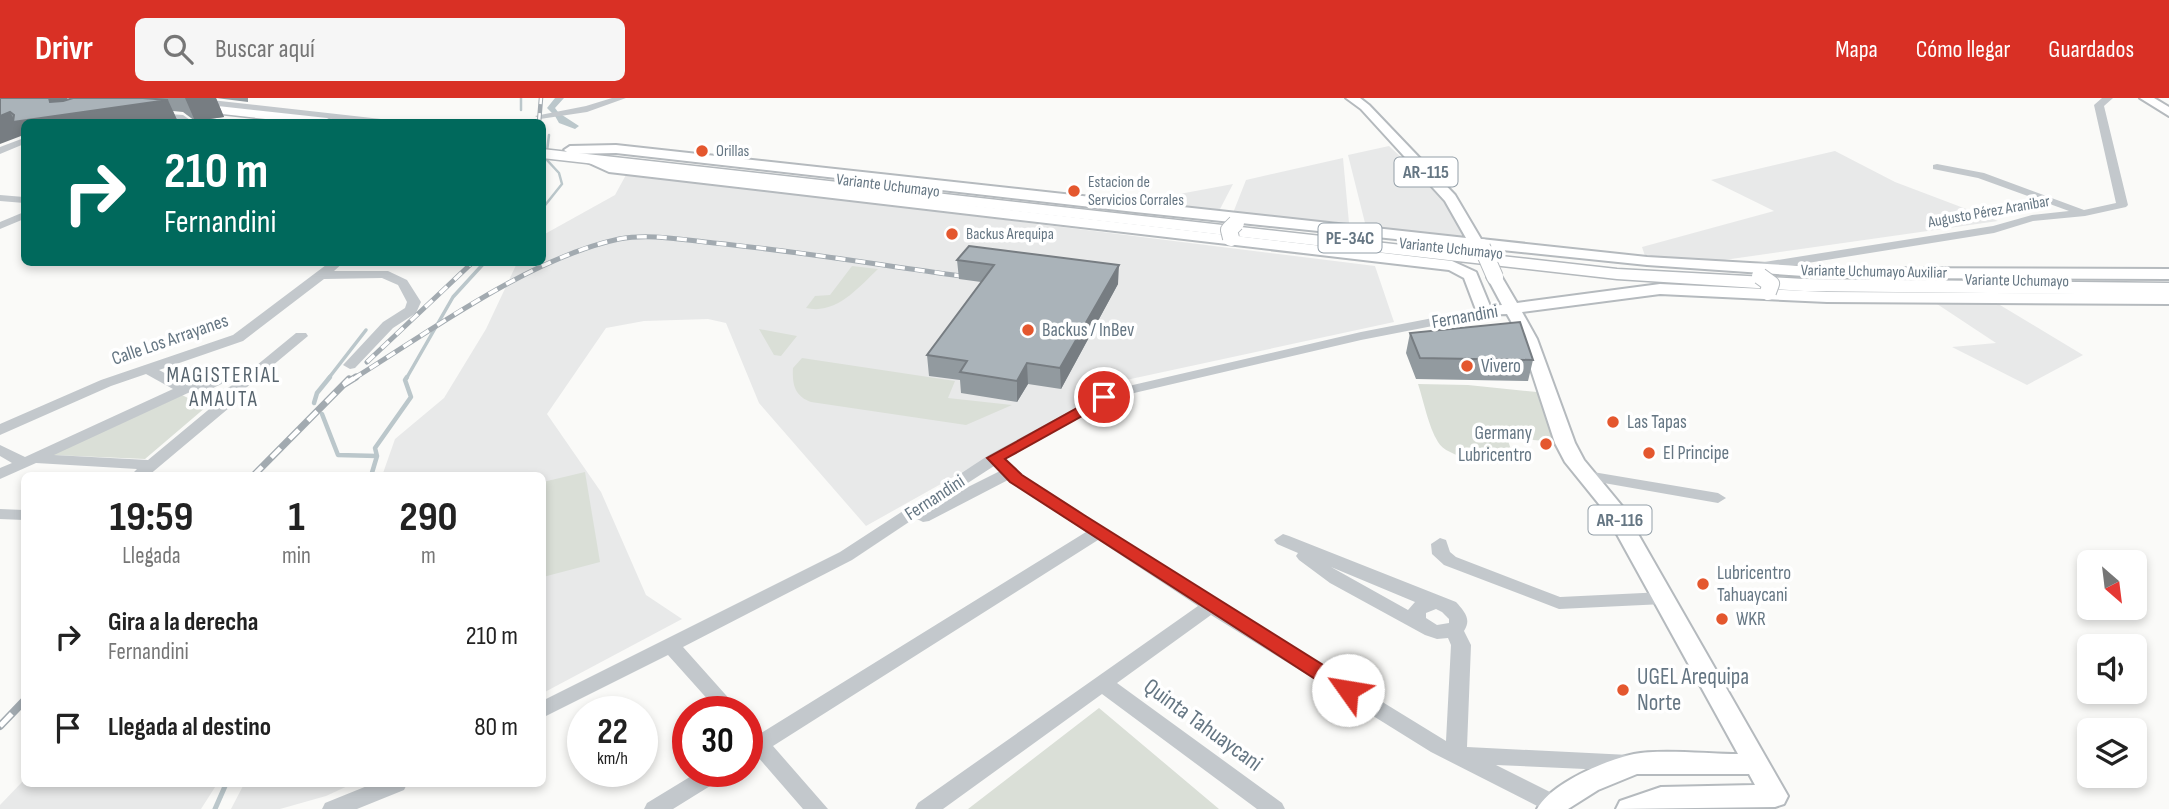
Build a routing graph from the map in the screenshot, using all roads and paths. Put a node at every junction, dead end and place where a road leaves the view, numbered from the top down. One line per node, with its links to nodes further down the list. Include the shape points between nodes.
1 (168, 98): 12 (street)
2 (621, 98): 7 (street)
3 (1352, 98): 25 (main road, AR-115, via 1450,198)
4 (2108, 98): 20 (street, Augusto Pérez Aranibar, via 2099,105 2123,203)
5 (2146, 98): 6 (main road)
6 (2169, 112)
7 (540, 116)
8 (184, 117): 9 (highway); 10 (highway); 11 (highway, via 148,108)
9 (203, 119)
10 (244, 119)
11 (289, 119)
12 (354, 119)
13 (21, 142): 14 (street)
14 (0, 151)
15 (552, 151): 16 (highway, Variante Uchumayo / PE-34C); 22 (main road, Variante Uchumayo, via 616,149); 30 (highway, Variante Uchumayo / PE-34C, via 1611,267 1806,279)
16 (592, 159): 24 (main road, Variante Uchumayo, via 609,168); 31 (highway, Variante Uchumayo / PE-34C, via 1617,274 1815,286)
17 (1937, 167): 20 (street, via 1980,175)
18 (0, 198): 19 (street)
19 (21, 200)
20 (2085, 213): 27 (street, Augusto Pérez Aranibar, via 2032,218 1994,229)
21 (21, 216): 23 (street)
22 (1241, 221): 24 (main road, bridge, via 1229,230); 25 (main road, Variante Uchumayo)
23 (0, 226)
24 (1234, 240): 34 (main road, Variante Uchumayo, via 1459,268)
25 (1477, 246): 27 (main road, Variante Uchumayo); 34 (main road, AR-116, bridge)
26 (333, 266): 29 (street, Calle Los Arrayanes)
27 (1754, 272): 28 (main road, Variante Uchumayo Auxiliar); 32 (main road, bridge, via 1771,284)
28 (2169, 274)
29 (323, 275): 36 (street, via 384,274 403,283 414,302 411,310 388,325); 37 (street, Calle Los Arrayanes, via 238,338)
30 (2169, 282)
31 (2169, 289)
32 (1766, 293): 33 (main road, Variante Uchumayo Auxiliar); 34 (main road, via 1660,289)
33 (2169, 299)
34 (1504, 314): 44 (street, Fernandini, via 1362,336 1112,394); 49 (main road, AR-116, via 1535,354 1565,443)
35 (300, 336): 38 (street)
36 (350, 365)
37 (146, 368): 40 (street); 42 (street, Calle Los Arrayanes)
38 (246, 381): 39 (street, via 223,378); 41 (street)
39 (206, 387): 40 (street); 41 (street, via 203,393 208,396)
40 (186, 389): 45 (street)
41 (229, 394): 46 (street, via 224,405)
42 (0, 430)
43 (0, 450): 45 (street)
44 (995, 458): 47 (street); 55 (street, Fernandini)
45 (29, 461): 46 (street); 48 (street)
46 (144, 471)
47 (1009, 472): 53 (street); 55 (street)
48 (0, 474)
49 (1587, 476): 50 (street); 56 (main road, AR-116, via 1612,506)
50 (1718, 498)
51 (0, 514): 52 (street)
52 (21, 515)
53 (1098, 532): 58 (street); 65 (street)
54 (1440, 544): 56 (street, via 1441,554 1450,561 1559,603)
55 (846, 556): 61 (street, Fernandini)
56 (1664, 598): 69 (main road, AR-116)
57 (1436, 603): 59 (street, via 1416,611); 59 (street, via 1283,540 1336,579); 60 (street, via 1449,607 1458,617)
58 (1211, 606): 62 (street); 67 (street)
59 (1421, 625): 60 (street, via 1441,633)
60 (1454, 630): 67 (street, via 1461,645)
61 (671, 646): 63 (street); 64 (street, Fernandini)
62 (1102, 683): 77 (street); 78 (street, Quinta Tahuaycani)
63 (716, 696)
64 (546, 708)
65 (763, 735)
66 (763, 754): 76 (street)
67 (1457, 755): 68 (street); 73 (street)
68 (1636, 764): 69 (main road); 73 (main road, via 1590,782)
69 (1757, 764): 72 (main road, AR-116)
70 (388, 787): 74 (street)
71 (691, 787): 75 (street)
72 (1779, 802): 79 (main road, AR-116, via 1661,798)
73 (1553, 806)
74 (333, 809)
75 (655, 809)
76 (817, 809)
77 (926, 809)
78 (1274, 809)
79 (1630, 809)

